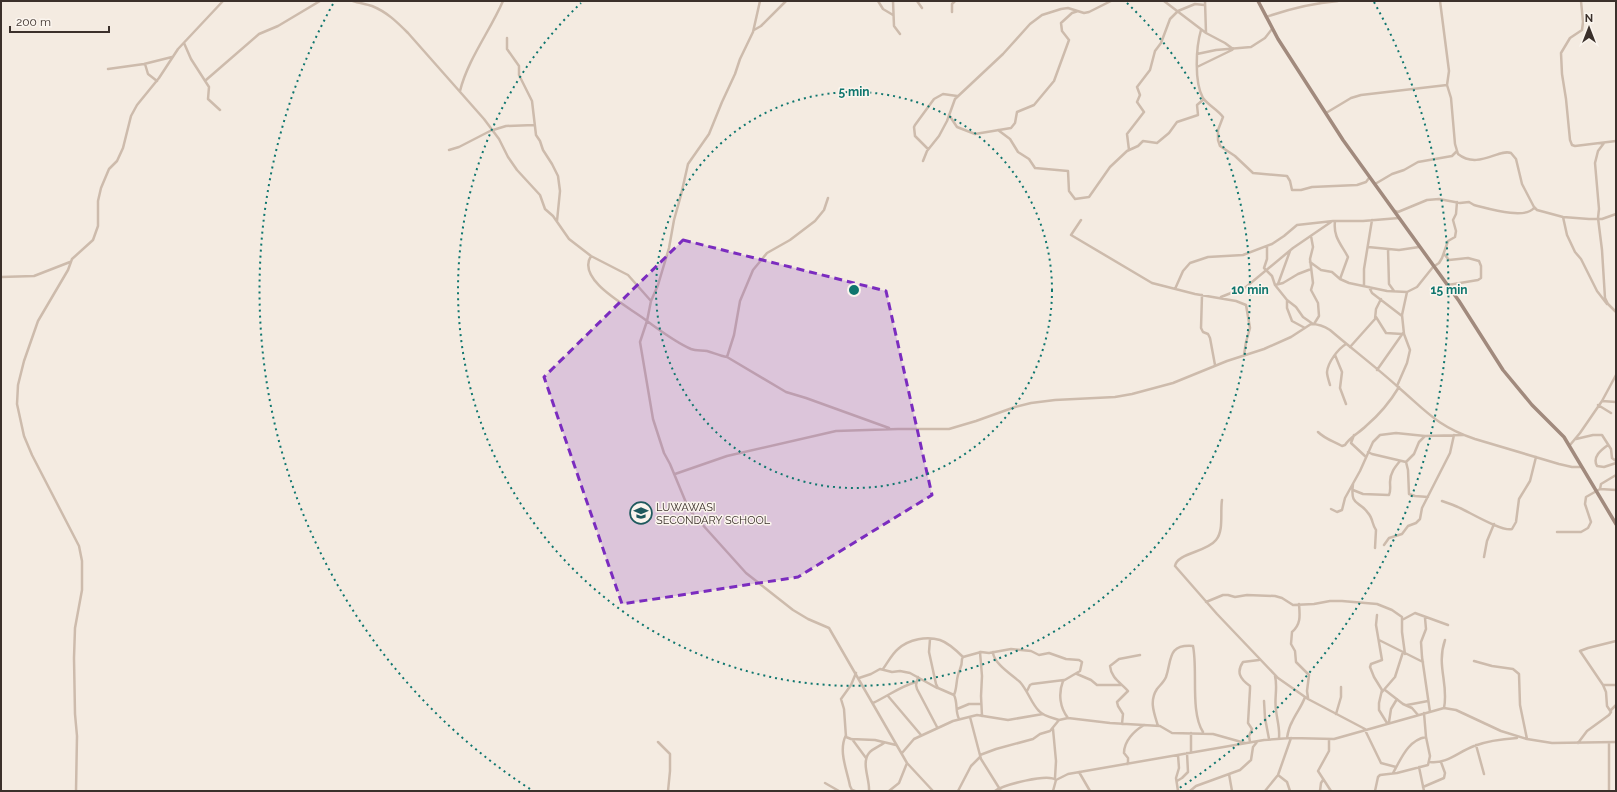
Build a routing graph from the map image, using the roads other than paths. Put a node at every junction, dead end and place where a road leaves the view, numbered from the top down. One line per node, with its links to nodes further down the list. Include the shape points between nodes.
1 (223, 1): 31 (street)
2 (320, 1): 39 (street, via 282,24 259,34)
3 (353, 1): 41 (street, via 371,6 395,20)
4 (503, 1): 41 (street, via 468,68)
5 (760, 1): 26 (street)
6 (786, 1): 26 (street, via 761,26)
7 (878, 1): 23 (street)
8 (893, 1): 23 (street)
9 (917, 1): 19 (street)
10 (1111, 1): 20 (street, via 1089,12)
11 (1164, 1): 21 (street)
12 (1205, 1): 18 (street)
13 (1258, 1): 24 (street)
14 (1338, 1): 24 (street, via 1319,3)
15 (1440, 1): 40 (street, via 1449,71)
16 (1581, 1): 51 (street, via 1582,30 1570,38 1561,53 1570,140 1575,146)
17 (953, 2): 22 (street)
18 (1204, 5): 21 (street, via 1195,4); 28 (street)
19 (922, 8)
20 (1078, 11): 42 (street, via 1061,8 1032,22 1000,57); 49 (street, via 1061,23 1062,31 1069,40 1054,81 1034,105 1017,112 1011,128)
21 (1178, 11): 27 (street); 54 (street, via 1170,19 1150,70 1137,87 1140,94 1137,102 1144,112 1127,134)
22 (952, 12)
23 (893, 16): 29 (street, via 894,28)
24 (1265, 17): 25 (street)
25 (1272, 29): 32 (street, via 1256,45); 45 (street)
26 (753, 30): 97 (street, via 709,134 688,164 669,248)
27 (1201, 30): 28 (street); 33 (street)
28 (1206, 33): 32 (street)
29 (900, 34)
30 (507, 38): 47 (street, via 507,49 519,66 519,75 532,101)
31 (184, 42): 34 (street); 39 (street, via 192,61)
32 (1234, 49): 33 (street); 36 (street)
33 (1198, 54): 36 (street)
34 (172, 57): 35 (street); 38 (street)
35 (145, 64): 37 (street); 38 (street, via 148,74)
36 (1197, 67): 43 (street, via 1198,81)
37 (108, 69)
38 (157, 80): 79 (street, via 134,110 123,148 109,169 99,197 98,226 93,240 73,256)
39 (206, 80): 44 (street, via 210,90 208,99)
40 (1447, 85): 45 (street, via 1360,95); 55 (street, via 1451,98)
41 (459, 91): 48 (street)
42 (957, 96): 46 (street); 52 (street, via 938,96 915,124 915,136)
43 (1204, 99): 54 (street, via 1197,104 1198,115 1177,122 1159,142 1143,141); 57 (street, via 1223,117 1218,130 1219,145 1253,173 1287,176 1291,189 1296,190 1362,184)
44 (220, 110)
45 (1326, 113): 57 (street)
46 (949, 115): 49 (street, via 958,127 971,134 979,135); 52 (street, via 943,129)
47 (534, 125): 48 (street, via 506,126); 70 (street, via 542,149 558,176 560,191)
48 (492, 130): 53 (street); 70 (street, via 517,170 540,195 545,209)
49 (998, 130): 54 (street, via 1010,139 1018,152 1029,159 1035,168 1068,171 1069,192 1077,200 1089,197 1107,170)
50 (1616, 141): 51 (street)
51 (1604, 143): 66 (street, via 1598,151 1595,163)
52 (928, 149): 56 (street)
53 (449, 150)
54 (1129, 150)
55 (1456, 151): 58 (street, via 1452,156 1418,162); 61 (street, via 1461,156 1479,160 1506,152 1511,153 1516,159 1522,184)
56 (923, 161)
57 (1369, 178): 58 (street)
58 (1374, 184): 62 (street)
59 (828, 198): 110 (street, via 824,210 815,221 768,253 753,270 740,301)
60 (1456, 202): 61 (street, via 1469,202 1511,213 1530,212); 62 (street, via 1427,200); 77 (street, via 1453,220 1456,235 1448,241)
61 (1534, 208): 64 (street)
62 (1395, 211): 65 (street)
63 (1616, 214): 66 (street)
64 (1563, 216): 66 (street); 98 (street, via 1575,252 1601,297)
65 (1399, 218): 68 (street); 74 (street)
66 (1598, 218): 98 (street)
67 (1080, 220): 90 (street, via 1071,235 1152,284)
68 (1372, 220): 69 (street); 73 (street)
69 (1334, 221): 71 (street); 72 (street, via 1297,224); 85 (street, via 1336,239 1348,257)
70 (557, 222): 78 (street, via 573,244)
71 (1311, 236): 76 (street); 80 (street, via 1313,249)
72 (1266, 246): 83 (street, via 1267,259 1263,267); 90 (street, via 1243,255 1208,257 1190,264 1183,271)
73 (1368, 247): 75 (street); 88 (street)
74 (1419, 247): 75 (street); 81 (street)
75 (1388, 249): 91 (street, via 1389,284)
76 (1290, 251): 83 (street); 86 (street)
77 (1444, 254): 81 (street); 87 (street, via 1450,260 1472,258 1479,261 1481,266 1481,278 1478,280)
78 (591, 256): 97 (street, via 628,275); 102 (street, via 589,270 598,285)
79 (70, 262): 84 (street, via 34,276); 261 (street, via 34,333 20,377 17,404 27,446 81,554 82,590 75,628 74,652)
80 (1310, 262): 82 (street); 85 (street, via 1321,270 1332,272)
81 (1434, 267): 87 (street); 92 (street, via 1417,287)
82 (1311, 269): 86 (street); 103 (street, via 1311,292 1318,303 1319,316)
83 (1266, 270): 86 (street); 94 (street, via 1246,287)
84 (1, 277)
85 (1340, 279): 88 (street)
86 (1277, 284): 96 (street)
87 (1448, 285): 128 (street, via 1507,375)
88 (1364, 286): 89 (street)
89 (1369, 287): 91 (street); 95 (street, via 1372,293)
90 (1175, 289): 93 (street)
91 (1394, 292): 92 (street)
92 (1407, 292): 101 (street)
93 (1202, 295): 94 (street); 111 (street, via 1201,328 1209,336)
94 (1220, 298): 108 (street, via 1236,301 1248,307 1250,331)
95 (1381, 299): 100 (street); 101 (street)
96 (1287, 300): 103 (street, via 1303,317); 104 (street, via 1292,321)
97 (651, 301): 102 (street)
98 (1608, 304): 99 (street)
99 (1616, 312)
100 (1376, 316): 105 (street, via 1386,333); 107 (street)
101 (1402, 316): 105 (street)
102 (647, 321): 110 (street, via 662,333 692,349); 137 (street, via 640,342 653,418 664,452)
103 (1314, 324): 104 (street); 106 (street, via 1324,326)
104 (1305, 328): 108 (street, via 1282,341)
105 (1403, 333): 112 (street); 115 (street, via 1410,350)
106 (1346, 344): 107 (street); 109 (street)
107 (1350, 347): 112 (street)
108 (1244, 355): 111 (street)
109 (1335, 355): 114 (street, via 1327,372); 118 (street, via 1342,372 1340,388)
110 (727, 357): 121 (street, via 791,394)
111 (1215, 365): 121 (street, via 1173,383 1115,397 1031,403 949,429)
112 (1378, 370): 115 (street)
113 (1616, 375): 116 (street)
114 (1330, 385)
115 (1398, 386): 124 (street, via 1435,420); 125 (street, via 1392,399 1379,414)
116 (1602, 401): 117 (street); 119 (street)
117 (1616, 402)
118 (1346, 404)
119 (1598, 405): 120 (street); 127 (street)
120 (1611, 412)
121 (891, 429): 137 (street, via 848,430 822,434 727,456)
122 (1318, 432): 125 (street, via 1327,440 1343,446)
123 (1454, 435): 124 (street); 126 (street); 143 (street, via 1448,458)
124 (1463, 435): 132 (street)
125 (1354, 436): 131 (street, via 1351,443)
126 (1425, 436): 130 (street, via 1384,434 1376,438); 134 (street)
127 (1576, 439): 128 (street); 129 (street, via 1598,434)
128 (1570, 445): 136 (street)
129 (1608, 445): 135 (street); 135 (street, via 1596,456 1595,463 1604,467)
130 (1368, 452): 131 (street); 133 (street)
131 (1366, 457): 139 (street)
132 (1536, 457): 136 (street); 147 (street, via 1530,481 1519,499 1515,527 1509,530)
133 (1401, 461): 134 (street); 140 (street, via 1392,472 1389,495 1363,494)
134 (1406, 462): 143 (street, via 1409,494)
135 (1616, 462)
136 (1582, 467): 141 (street)
137 (675, 474): 172 (street, via 692,513 737,565 784,604 808,619 830,628)
138 (1616, 475): 141 (street, via 1601,484)
139 (1354, 482): 140 (street); 146 (street, via 1342,510)
140 (1353, 490): 151 (street, via 1355,503 1369,513 1376,530)
141 (1598, 490): 142 (street); 148 (street); 149 (street, via 1585,500 1591,522 1588,528 1581,532)
142 (1616, 490)
143 (1428, 497): 150 (street, via 1418,522 1408,526 1402,534 1389,538)
144 (1222, 500): 153 (street, via 1222,524 1217,540 1180,558 1175,565)
145 (1442, 501): 147 (street)
146 (1331, 510)
147 (1494, 524): 152 (street)
148 (1616, 524)
149 (1557, 532)
150 (1384, 545)
151 (1375, 548)
152 (1484, 557)
153 (1206, 602): 154 (street, via 1223,595 1273,595 1293,605); 168 (street)
154 (1299, 604): 157 (street, via 1330,601 1377,604 1397,612); 188 (street, via 1300,621 1292,632 1291,644 1296,662 1309,675)
155 (1377, 616): 160 (street)
156 (1425, 618): 157 (street, via 1414,613); 158 (street); 170 (street)
157 (1402, 620): 165 (street)
158 (1448, 625)
159 (930, 639): 167 (street, via 941,640); 171 (street, via 914,640 902,646); 183 (street, via 929,652)
160 (1379, 640): 165 (street); 185 (street, via 1382,660 1371,664 1370,667)
161 (1444, 640): 196 (street, via 1441,654 1446,695)
162 (1616, 641): 180 (street, via 1580,651)
163 (980, 652): 164 (street); 167 (street); 193 (street)
164 (993, 652): 173 (street, via 1032,651 1039,655 1050,653 1069,660 1079,660 1082,666); 184 (street, via 994,658)
165 (1404, 653): 170 (street); 185 (street, via 1395,677)
166 (1140, 655): 179 (street, via 1122,658 1111,664 1111,671)
167 (963, 657): 186 (street)
168 (1260, 660): 174 (street); 231 (street, via 1244,662 1239,670 1244,682 1250,686)
169 (1474, 661): 226 (street, via 1513,669 1519,674 1520,705)
170 (1423, 662): 191 (street)
171 (883, 669): 175 (street, via 892,672 904,671); 176 (street)
172 (856, 673): 176 (street); 218 (street, via 851,685 840,699 844,709)
173 (1077, 674): 177 (street); 179 (street, via 1098,685)
174 (1275, 676): 188 (street); 222 (street)
175 (918, 677): 178 (street); 183 (street)
176 (859, 678): 192 (street)
177 (1065, 680): 184 (street, via 1032,684); 206 (street, via 1061,687 1060,701)
178 (916, 682): 187 (street); 213 (street)
179 (1121, 685): 210 (street, via 1128,691 1117,702 1122,714)
180 (1603, 685): 181 (street); 198 (street)
181 (1616, 685)
182 (1341, 687): 201 (street)
183 (938, 688): 186 (street)
184 (1026, 691): 200 (street, via 1037,710)
185 (1384, 691): 189 (street); 209 (street, via 1378,703 1379,710)
186 (954, 694): 197 (street)
187 (888, 696): 192 (street); 219 (street)
188 (1306, 698): 201 (street); 223 (street, via 1292,722)
189 (1397, 699): 194 (street); 209 (street, via 1391,709)
190 (1264, 701): 227 (street)
191 (1428, 701): 194 (street); 199 (street)
192 (873, 703): 236 (street)
193 (981, 704): 197 (street, via 969,704); 204 (street)
194 (1406, 705): 203 (street)
195 (1616, 705): 198 (street)
196 (1444, 708): 199 (street); 221 (street, via 1456,710)
197 (956, 709): 207 (street)
198 (1611, 710): 235 (street, via 1609,715 1588,731)
199 (1430, 712): 202 (street)
200 (1044, 714): 204 (street, via 1008,720); 208 (street)
201 (1336, 714): 215 (street)
202 (1424, 714): 203 (street); 220 (street)
203 (1418, 715): 209 (street)
204 (982, 716): 205 (street)
205 (970, 717): 207 (street); 242 (street)
206 (1068, 718): 208 (street); 210 (street)
207 (959, 719): 213 (street)
208 (1059, 720): 214 (street)
209 (1388, 723): 215 (street)
210 (1122, 724): 211 (street)
211 (1144, 725): 212 (street); 247 (street, via 1125,745 1124,753 1128,758)
212 (1158, 726): 216 (street, via 1172,733); 217 (street, via 1152,704 1156,690 1166,677 1170,659 1175,651 1180,647 1193,646 1196,704)
213 (937, 728): 219 (street)
214 (1052, 729): 242 (street, via 1025,742); 255 (street, via 1056,761)
215 (1365, 730): 225 (street); 248 (street, via 1381,763)
216 (1191, 733): 217 (street); 238 (street)
217 (1204, 733): 233 (street, via 1221,735)
218 (846, 735): 224 (street); 264 (street, via 842,742 842,750 850,786)
219 (921, 735): 239 (street)
220 (1426, 737): 244 (street); 248 (street, via 1408,747)
221 (1520, 737): 226 (street); 237 (street)
222 (1278, 738): 223 (street); 227 (street)
223 (1289, 738): 225 (street); 254 (street)
224 (851, 739): 230 (street); 243 (street)
225 (1330, 739): 256 (street, via 1329,751 1318,771)
226 (1527, 739): 235 (street)
227 (1269, 740): 228 (street)
228 (1257, 741): 231 (street); 251 (street, via 1253,746 1251,760 1240,770)
229 (658, 742): 262 (street, via 670,754)
230 (885, 742): 236 (street); 243 (street)
231 (1250, 742): 233 (street)
232 (1616, 742): 234 (street)
233 (1245, 743): 238 (street)
234 (1609, 743): 235 (street); 280 (street)
235 (1578, 744)
236 (896, 745): 239 (street)
237 (1476, 745): 245 (street); 253 (street)
238 (1191, 752): 240 (street)
239 (902, 753): 246 (street)
240 (1186, 753): 241 (street); 257 (street, via 1188,772)
241 (1178, 754): 247 (street); 257 (street)
242 (980, 756): 260 (street); 268 (street, via 971,766)
243 (866, 758): 265 (street)
244 (1430, 762): 245 (street); 249 (street)
245 (1440, 762): 259 (street, via 1445,773 1444,778)
246 (907, 763): 266 (street, via 899,783); 267 (street)
247 (1128, 764): 250 (street)
248 (1396, 766): 252 (street)
249 (1419, 767): 252 (street); 259 (street)
250 (1079, 772): 255 (street); 271 (street)
251 (1229, 774): 273 (street, via 1196,786); 274 (street)
252 (1392, 774): 279 (street, via 1378,777)
253 (1484, 774)
254 (1278, 775): 275 (street); 276 (street, via 1287,782)
255 (1055, 779): 260 (street, via 1039,778); 270 (street)
256 (1323, 780): 277 (street); 278 (street)
257 (1177, 781): 272 (street)
258 (825, 783): 263 (street)
259 (1423, 789)
260 (1000, 790): 269 (street)
261 (76, 791)
262 (668, 791)
263 (839, 791)
264 (855, 791)
265 (869, 791)
266 (889, 791)
267 (933, 791)
268 (958, 791)
269 (994, 791)
270 (1053, 791)
271 (1090, 791)
272 (1178, 791)
273 (1190, 791)
274 (1232, 791)
275 (1265, 791)
276 (1290, 791)
277 (1320, 791)
278 (1331, 791)
279 (1375, 791)
280 (1609, 791)

